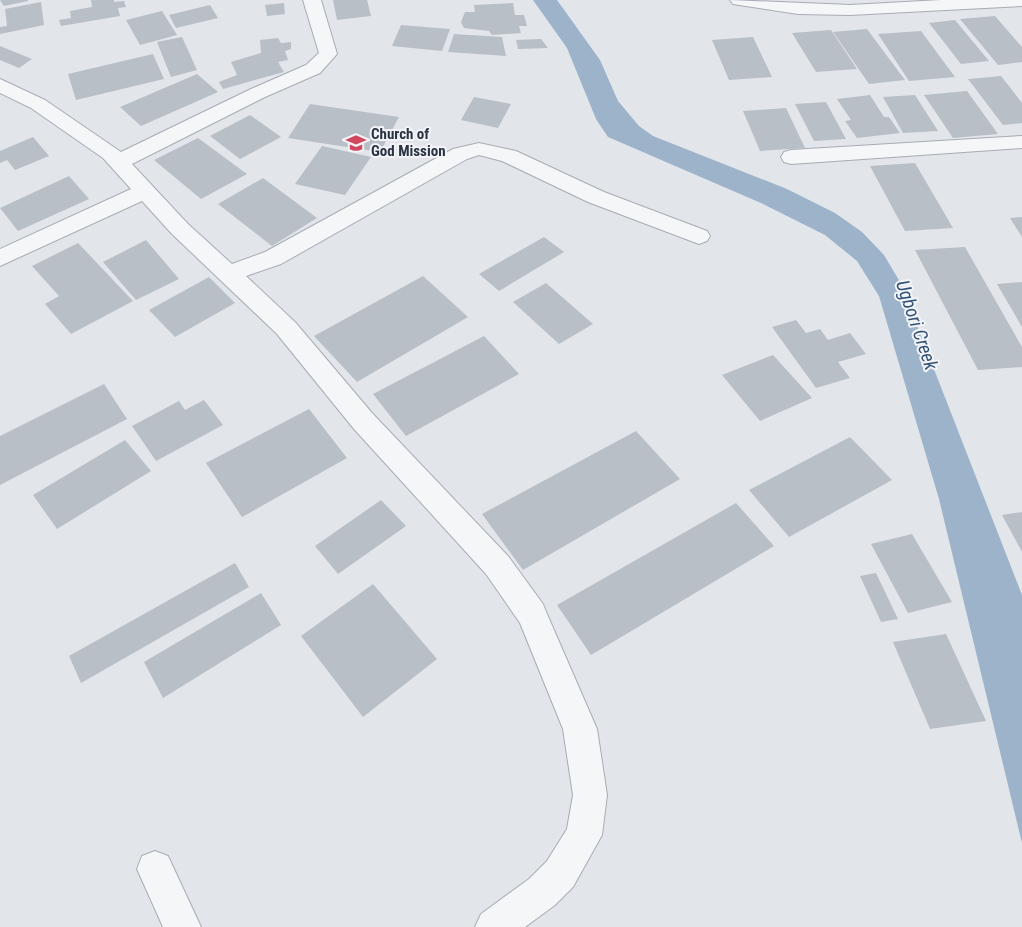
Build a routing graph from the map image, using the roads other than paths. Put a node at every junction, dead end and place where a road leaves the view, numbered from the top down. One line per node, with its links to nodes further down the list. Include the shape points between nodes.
1 (312, 0): 7 (street, via 328,54 313,69)
2 (739, 0): 3 (street, via 798,8 850,10)
3 (1012, 5)
4 (0, 85): 7 (street, via 38,104 110,153)
5 (1022, 142): 6 (street)
6 (791, 157)
7 (118, 162): 8 (street)
8 (144, 190): 10 (street); 11 (street)
9 (699, 236): 11 (street, via 596,197 509,156 479,148 460,154 273,258)
10 (0, 258)
11 (228, 274): 14 (street, via 286,328 363,421 497,565 532,614 580,729 590,795 584,836 560,874 542,892)
12 (155, 869): 13 (street)
13 (182, 927)
14 (494, 927)

